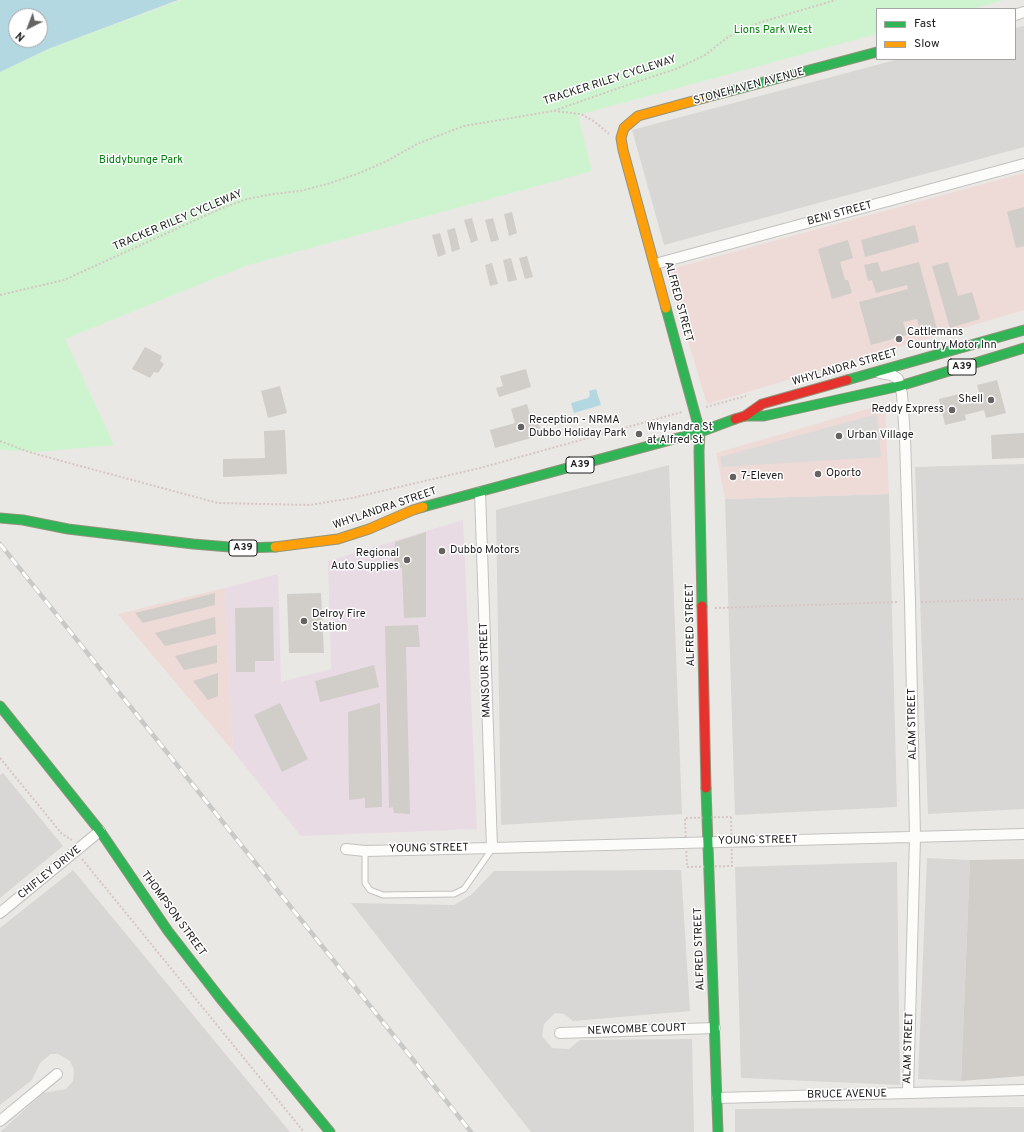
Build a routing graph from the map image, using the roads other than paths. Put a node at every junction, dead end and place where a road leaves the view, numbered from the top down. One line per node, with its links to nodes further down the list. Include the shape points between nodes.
1 (876, 52): 2 (main road, STONEHAVEN AVENUE, via 638,116)
2 (624, 128): 4 (main road, ALFRED STREET, via 621,138 623,150)
3 (1024, 164): 4 (street, BENI STREET)
4 (655, 264): 10 (main road, ALFRED STREET)
5 (1024, 330): 7 (main road, WHYLANDRA STREET / A39)
6 (1024, 348): 8 (main road, WHYLANDRA STREET / A39)
7 (876, 372): 8 (street, via 892,375); 9 (main road, WHYLANDRA STREET / A39, via 762,404)
8 (900, 386): 9 (main road, WHYLANDRA STREET / A39, via 764,416); 16 (street, ALAM STREET, via 910,602)
9 (745, 416): 10 (main road, WHYLANDRA STREET / A39)
10 (700, 432): 11 (main road, WHYLANDRA STREET / A39); 17 (main road, ALFRED STREET)
11 (480, 492): 12 (main road, WHYLANDRA STREET / A39, via 413,510 338,539 280,547 242,548 193,544); 18 (street, MANSOUR STREET)
12 (0, 518)
13 (0, 706): 14 (main road, THOMPSON STREET)
14 (100, 831): 21 (street, CHIFLEY DRIVE); 29 (main road, THOMPSON STREET, via 168,931)
15 (1024, 834): 16 (street, YOUNG STREET)
16 (915, 837): 17 (street, YOUNG STREET); 26 (street, ALAM STREET)
17 (708, 842): 18 (street, YOUNG STREET); 22 (main road, ALFRED STREET)
18 (492, 848): 20 (street, YOUNG STREET); 20 (lane, YOUNG STREET, via 464,889 454,894 376,893 365,883)
19 (346, 849): 20 (street, YOUNG STREET)
20 (365, 851)
21 (0, 913)
22 (715, 1028): 23 (street, NEWCOMBE COURT); 27 (main road, ALFRED STREET)
23 (560, 1033)
24 (57, 1074): 28 (street)
25 (1024, 1090): 26 (street, BRUCE AVENUE)
26 (908, 1093): 27 (street, BRUCE AVENUE)
27 (717, 1098): 30 (main road, ALFRED STREET)
28 (0, 1121)
29 (330, 1132)
30 (718, 1132)

